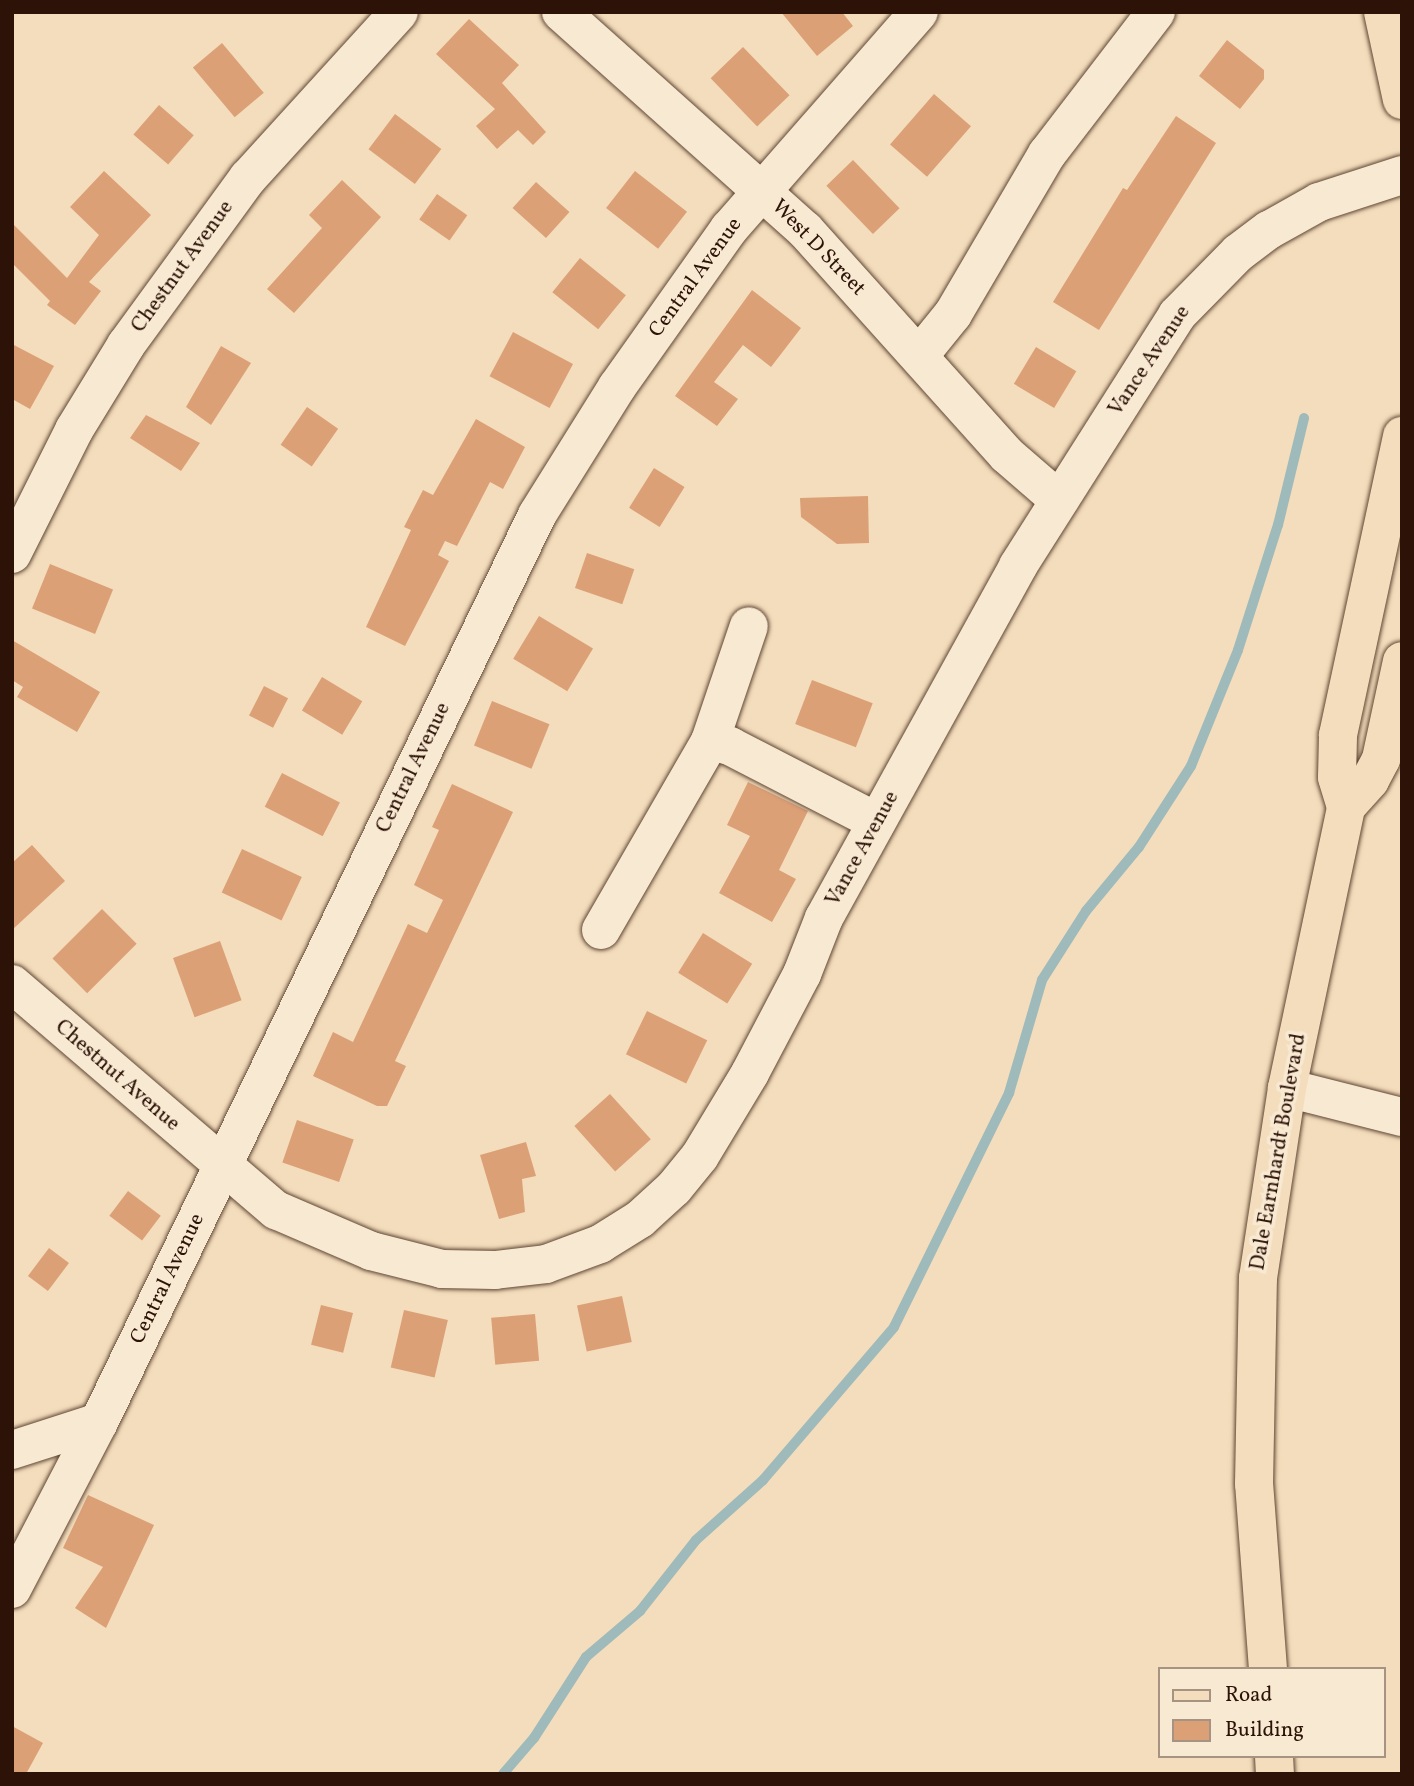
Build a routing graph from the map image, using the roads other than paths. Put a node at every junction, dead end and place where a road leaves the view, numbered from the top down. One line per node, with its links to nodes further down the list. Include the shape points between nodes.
1 (399, 12): 12 (street, Chestnut Avenue, via 248,178 126,345 74,430)
2 (561, 12): 8 (street, West D Street)
3 (919, 12): 8 (street, Central Avenue)
4 (1156, 12): 9 (street, via 1047,154 953,314)
5 (1383, 12): 6 (main road)
6 (1402, 100)
7 (1402, 175): 11 (street, Vance Avenue, via 1319,202 1238,253 1177,315)
8 (763, 190): 9 (street, West D Street); 22 (street, Central Avenue, via 617,387 537,515)
9 (919, 356): 11 (street, West D Street, via 1007,454)
10 (1402, 436): 16 (main road, Dale Earnhardt Boulevard, via 1338,735 1337,777)
11 (1059, 500): 17 (street, Vance Avenue)
12 (12, 554)
13 (749, 626): 15 (street)
14 (1402, 661): 16 (main road, Dale Earnhardt Boulevard, via 1381,759)
15 (710, 741): 17 (street, via 730,746); 18 (street)
16 (1346, 807): 20 (main road, Dale Earnhardt Boulevard)
17 (877, 822): 22 (street, Vance Avenue, via 824,918 802,974 750,1073 700,1156 640,1219 600,1244 546,1264 495,1270 442,1269 371,1251 276,1210)
18 (601, 930)
19 (12, 985): 22 (street, Chestnut Avenue)
20 (1287, 1088): 21 (street); 26 (main road, Dale Earnhardt Boulevard, via 1258,1278 1253,1375 1254,1484)
21 (1402, 1116)
22 (222, 1167): 23 (street, Central Avenue)
23 (99, 1422): 24 (street); 25 (street, Central Avenue)
24 (12, 1450)
25 (12, 1589)
26 (1268, 1667)

